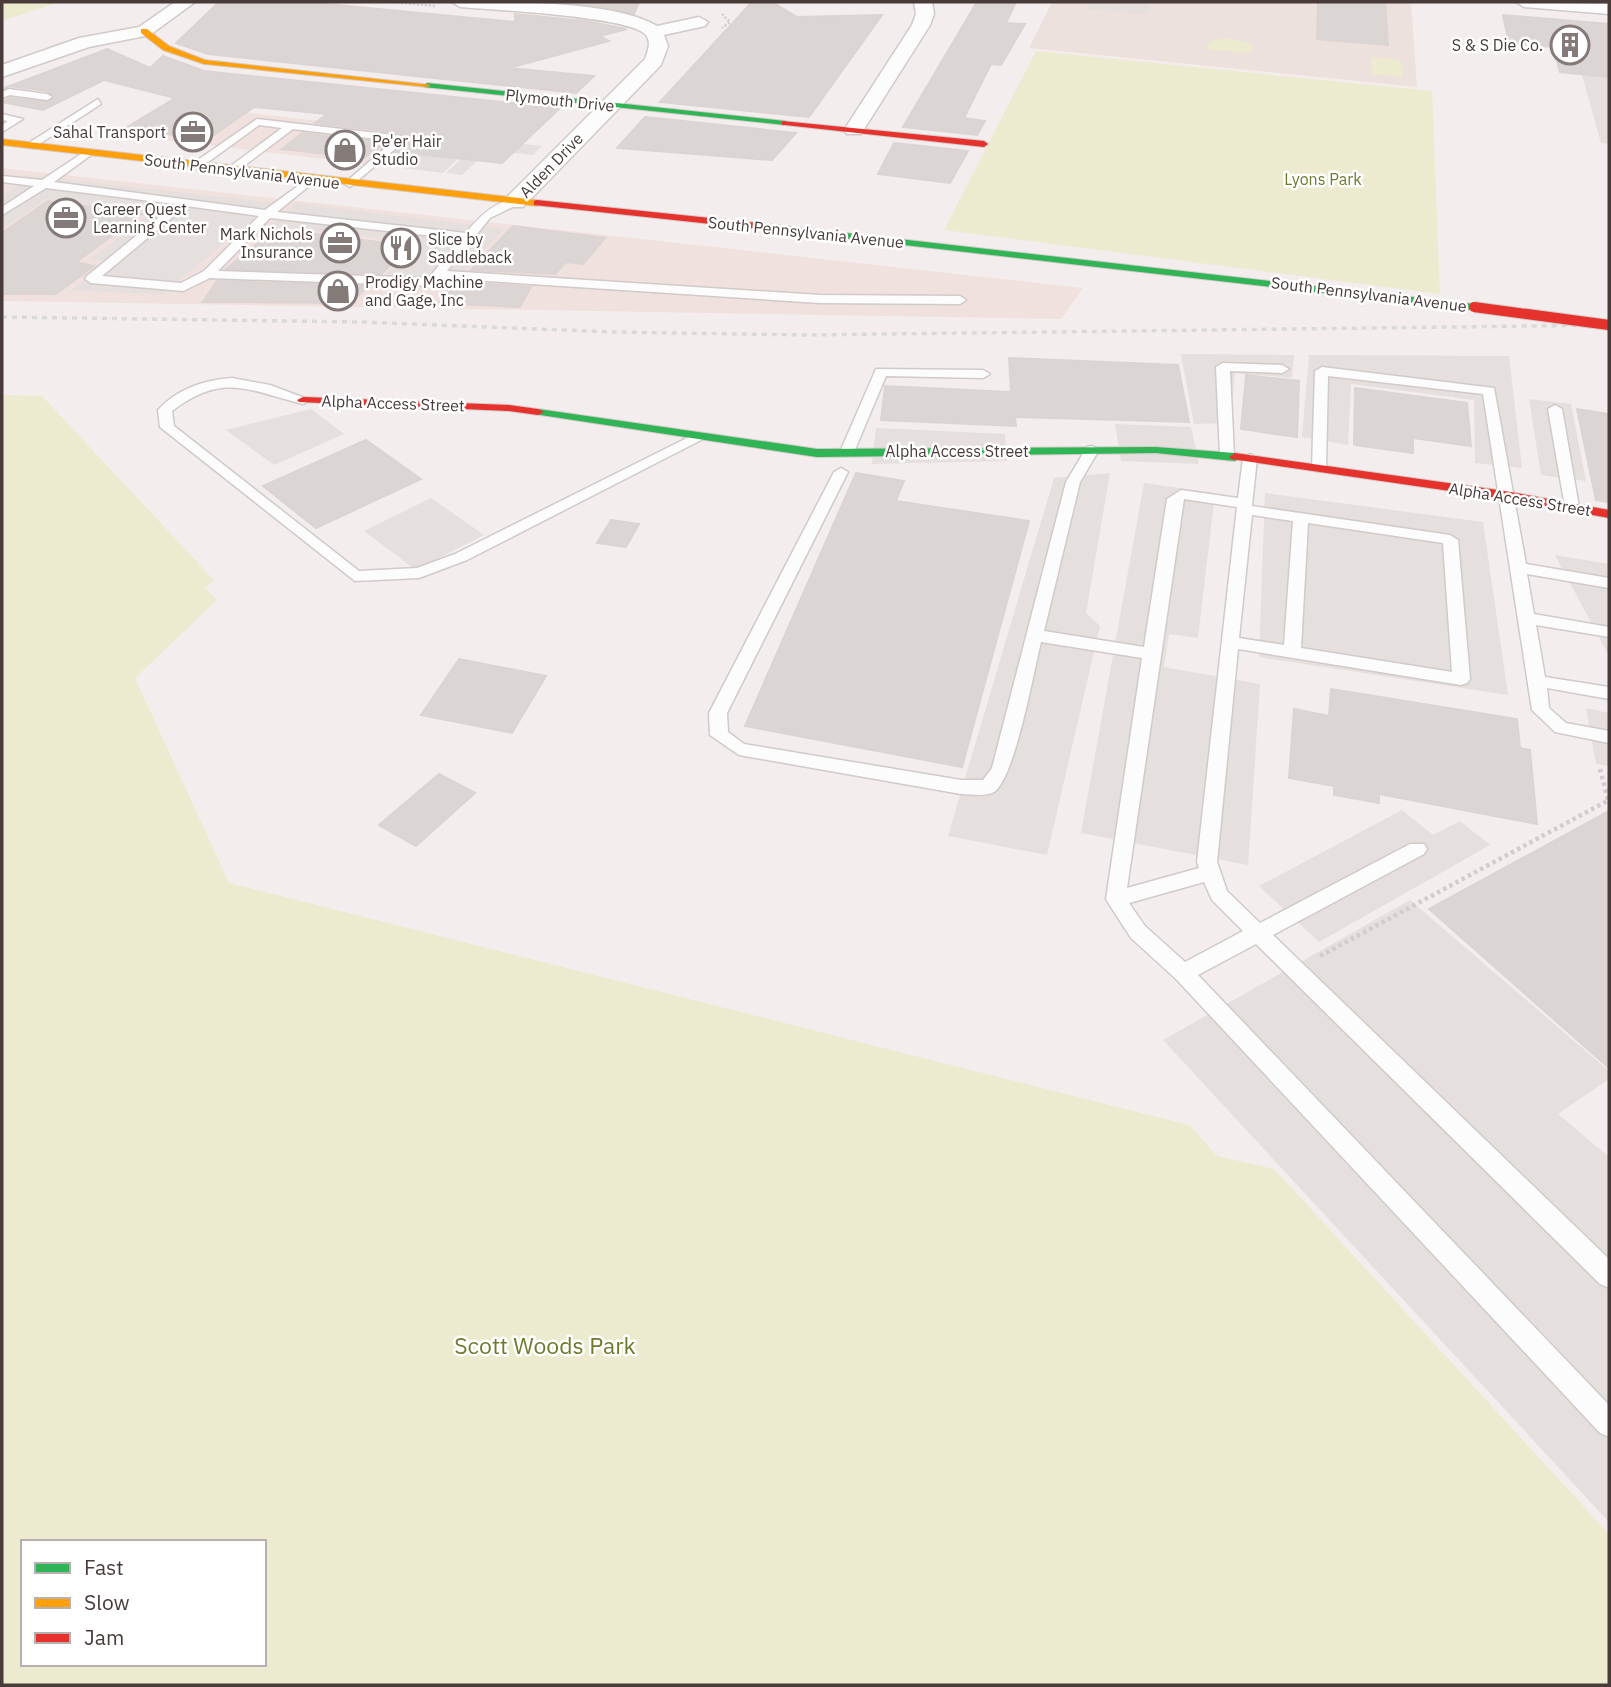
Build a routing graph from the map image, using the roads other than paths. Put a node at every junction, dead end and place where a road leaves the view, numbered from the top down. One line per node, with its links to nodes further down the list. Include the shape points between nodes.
1 (186, 2): 7 (street)
2 (923, 2): 17 (street, via 921,25)
3 (1524, 2): 5 (street)
4 (453, 4): 8 (street, via 606,16)
5 (1609, 9)
6 (706, 17): 8 (street)
7 (144, 31): 9 (street, via 85,42); 13 (street, Plymouth Drive, via 166,48 204,62)
8 (654, 32): 13 (street, Alden Drive, via 658,53)
9 (2, 71)
10 (2, 95): 11 (lane)
11 (47, 97)
12 (98, 102): 20 (lane)
13 (610, 105): 17 (street, Plymouth Drive); 29 (street, Alden Drive)
14 (2, 117): 16 (lane, via 18,119)
15 (291, 126): 22 (lane, via 257,122); 23 (lane); 27 (lane, via 402,139)
16 (2, 129)
17 (854, 130): 19 (street, Plymouth Drive)
18 (2, 142): 20 (street, South Pennsylvania Avenue)
19 (984, 144)
20 (29, 146): 21 (street, South Pennsylvania Avenue)
21 (87, 153): 22 (street, South Pennsylvania Avenue); 26 (lane)
22 (196, 166): 23 (street, South Pennsylvania Avenue)
23 (232, 170): 25 (street, South Pennsylvania Avenue)
24 (2, 179): 26 (lane)
25 (310, 180): 27 (street, South Pennsylvania Avenue); 31 (lane)
26 (44, 184): 28 (lane); 30 (lane)
27 (351, 184): 29 (street, South Pennsylvania Avenue)
28 (184, 202): 31 (lane); 33 (lane, via 91,279 183,287)
29 (515, 202): 32 (lane, via 486,216); 36 (street, South Pennsylvania Avenue, bridge, via 1077,260)
30 (2, 212)
31 (267, 214): 32 (lane); 33 (lane)
32 (469, 237): 34 (lane)
33 (208, 274): 34 (lane, via 432,282)
34 (438, 274): 35 (lane, via 820,299)
35 (960, 300)
36 (1609, 325)
37 (1282, 369): 44 (lane, via 1223,367)
38 (983, 374): 43 (lane, via 880,372)
39 (303, 400): 41 (street, Alpha Access Street, via 509,408); 41 (lane, via 248,381 215,382 186,392 165,410 167,427 355,576 419,573 461,557)
40 (1555, 409): 50 (lane)
41 (700, 437): 43 (street, Alpha Access Street, via 817,453)
42 (1092, 450): 43 (street, Alpha Access Street); 44 (street, Alpha Access Street); 57 (lane, via 1073,482)
43 (847, 452)
44 (1227, 456): 45 (street, Alpha Access Street)
45 (1250, 458): 46 (street, Alpha Access Street); 49 (lane)
46 (1319, 468): 48 (street, Alpha Access Street); 48 (lane, via 1322,371 1489,391)
47 (841, 472): 57 (lane, via 718,713 719,735 739,749 961,787 988,787 1001,769)
48 (1505, 495): 50 (street, Alpha Access Street); 53 (lane)
49 (1245, 506): 52 (lane); 58 (lane); 60 (lane, via 1181,494 1174,499)
50 (1572, 507): 51 (street, Alpha Access Street)
51 (1609, 514)
52 (1301, 518): 59 (lane); 59 (lane, via 1450,540 1461,679)
53 (1518, 568): 54 (lane); 55 (lane)
54 (1609, 583)
55 (1526, 618): 56 (lane); 61 (lane)
56 (1609, 632)
57 (1033, 635): 60 (lane)
58 (1230, 642): 59 (lane); 65 (lane)
59 (1292, 652)
60 (1152, 654): 66 (lane)
61 (1537, 681): 62 (lane); 63 (lane, via 1541,710 1561,728)
62 (1609, 693)
63 (1609, 737)
64 (1417, 849): 67 (lane)
65 (1209, 873): 66 (lane); 67 (lane, via 1219,895)
66 (1116, 899): 68 (lane, via 1138,932)
67 (1257, 934): 68 (lane); 69 (lane)
68 (1183, 974): 70 (lane)
69 (1609, 1276)
70 (1609, 1424)

